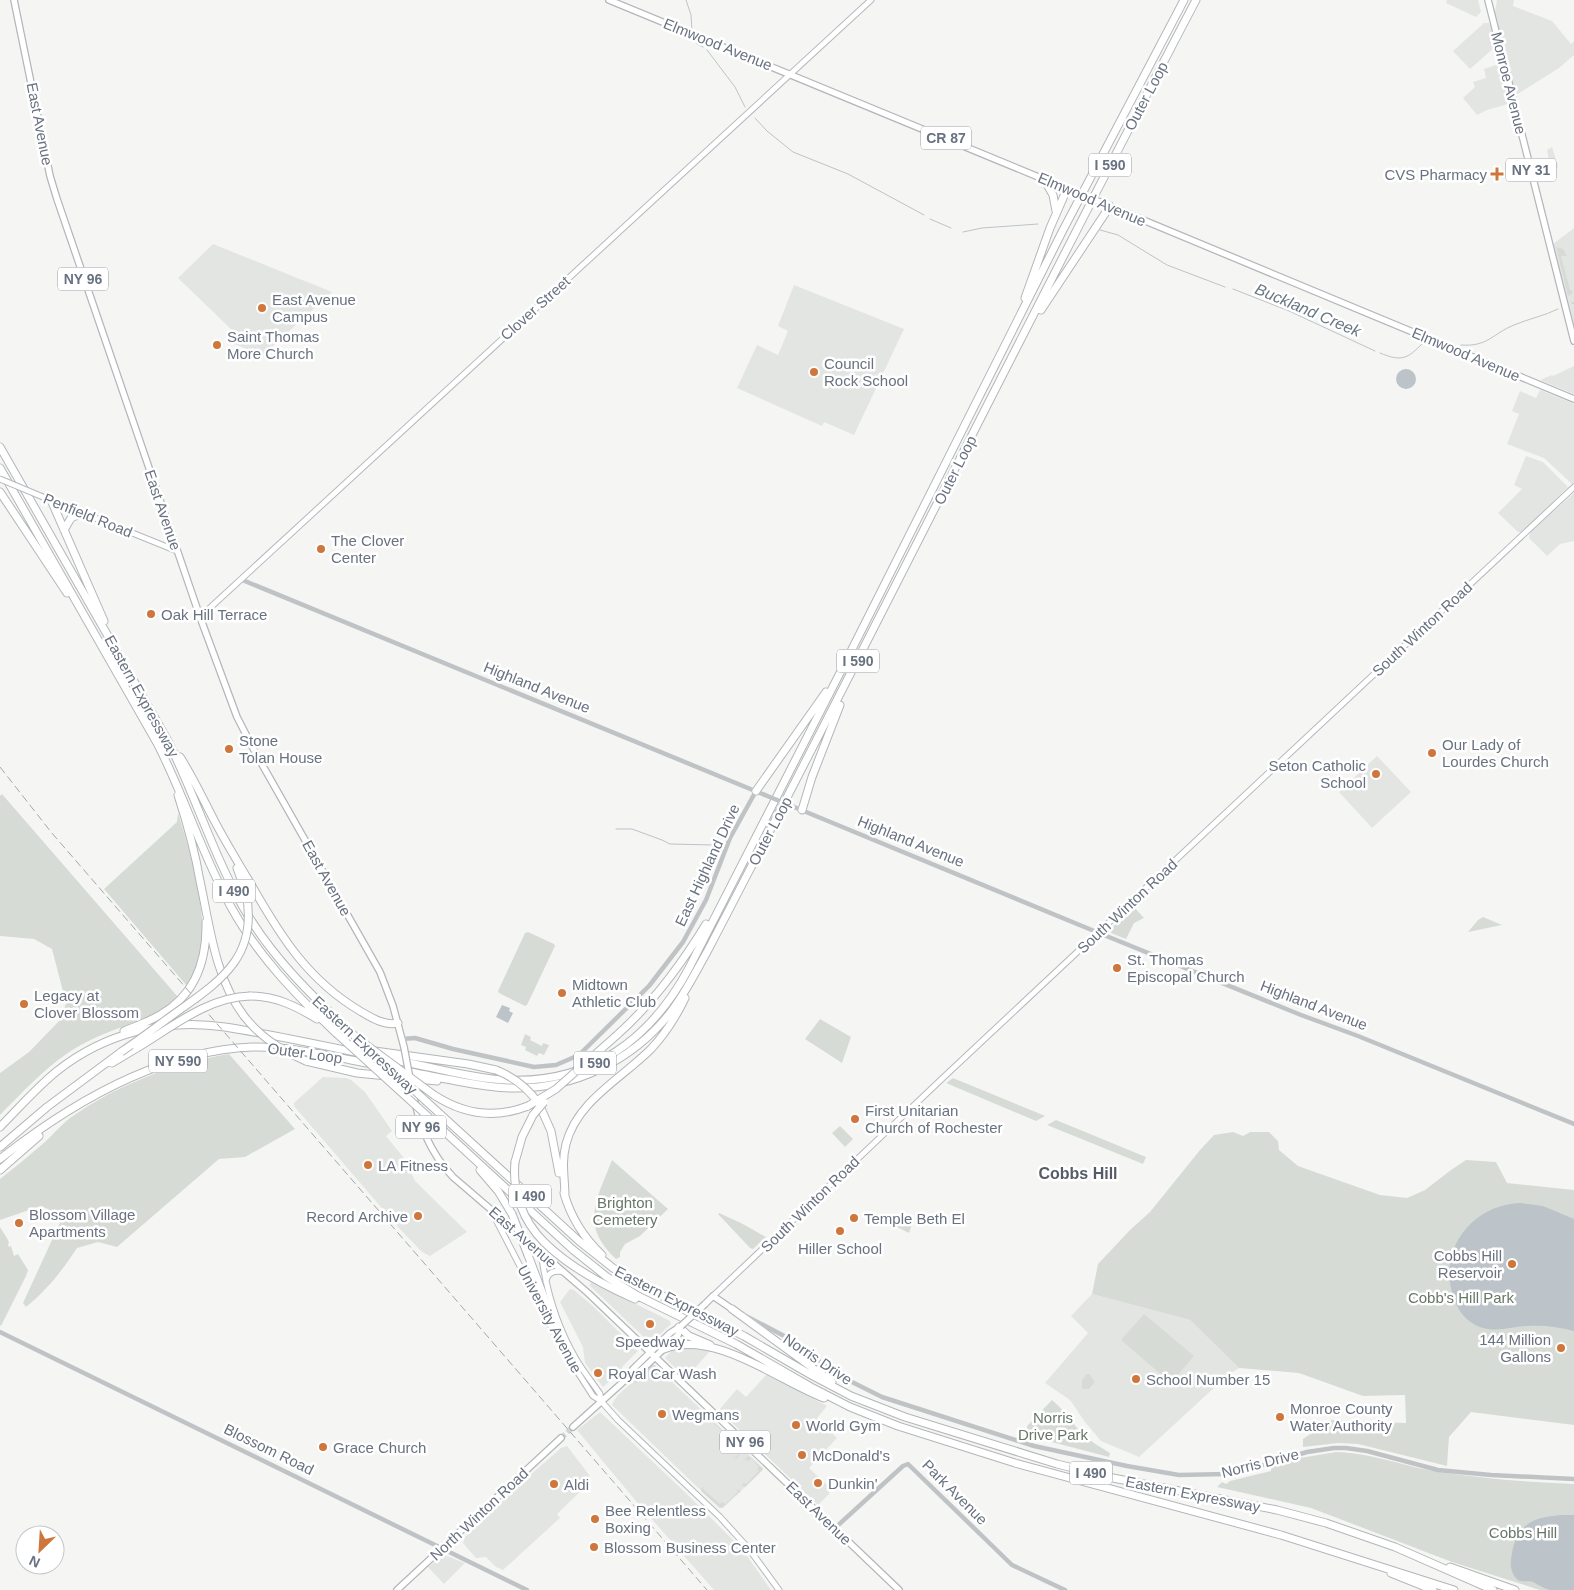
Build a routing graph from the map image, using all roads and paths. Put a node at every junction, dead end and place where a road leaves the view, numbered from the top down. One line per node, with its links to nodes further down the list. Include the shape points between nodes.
1 (14, 0): 24 (main road, East Avenue / NY 96, via 54,191)
2 (609, 0): 7 (main road, Elmwood Avenue / CR 87)
3 (871, 0): 7 (main road, Clover Street)
4 (1184, 0): 12 (highway, Outer Loop / I 590)
5 (1196, 0): 13 (highway, Outer Loop / I 590)
6 (1488, 0): 14 (main road, Monroe Avenue / NY 31)
7 (791, 74): 8 (main road, Elmwood Avenue / CR 87); 25 (main road, Clover Street)
8 (1044, 179): 9 (main road, Elmwood Avenue / CR 87); 11 (highway, via 1053,195)
9 (1069, 190): 10 (main road, Elmwood Avenue / CR 87, bridge); 11 (highway)
10 (1107, 205): 13 (highway); 15 (main road, Elmwood Avenue / CR 87)
11 (1056, 212): 12 (highway)
12 (1014, 328): 29 (highway, Outer Loop / I 590)
13 (1026, 331): 30 (highway, Outer Loop / I 590)
14 (1574, 341)
15 (1574, 399)
16 (0, 447): 28 (highway, Eastern Expressway / I 490)
17 (0, 468): 27 (highway, Eastern Expressway / I 490)
18 (0, 479): 21 (main road, Penfield Road, bridge)
19 (1574, 487): 38 (main road, South Winton Road)
20 (0, 492): 27 (highway)
21 (51, 500): 22 (main road, Penfield Road); 23 (highway)
22 (82, 513): 23 (highway, via 71,518); 24 (main road, Penfield Road)
23 (64, 530): 28 (highway)
24 (177, 551): 26 (main road, East Avenue / NY 96)
25 (240, 579): 26 (main road, Clover Street); 33 (street, Highland Avenue)
26 (200, 617): 40 (main road, East Avenue / NY 96, via 240,725 378,967)
27 (100, 643): 32 (highway, Eastern Expressway / I 490)
28 (118, 652): 31 (highway, Eastern Expressway / I 490)
29 (842, 669): 33 (highway); 36 (highway, Outer Loop / I 590)
30 (852, 674): 34 (highway); 39 (highway, Outer Loop / I 590)
31 (154, 716): 35 (highway); 43 (highway, Eastern Expressway / I 490, via 250,919 289,971)
32 (157, 743): 37 (highway, via 181,804); 41 (highway, Eastern Expressway / I 490, via 239,921 282,978)
33 (756, 791): 34 (street, Highland Avenue, bridge); 44 (street, East Highland Drive, via 730,838 706,900 683,942 652,982 579,1055 556,1065 536,1067 417,1038)
34 (802, 810): 38 (street, Highland Avenue)
35 (215, 822): 40 (highway, via 274,925 306,968 360,1012 385,1024); 50 (highway, bridge, via 246,893 248,916 240,952 229,971 208,990)
36 (731, 884): 46 (highway, Outer Loop / I 590, via 689,968 666,1005 631,1041 593,1064 552,1077 508,1080); 48 (highway, bridge, via 674,973 644,1010)
37 (203, 895): 45 (highway, via 205,951 190,988 166,1012 110,1037); 49 (highway, bridge, via 222,975 231,996 257,1031 275,1045 306,1061 341,1070)
38 (1099, 933): 52 (street, Highland Avenue); 64 (main road, South Winton Road)
39 (707, 952): 49 (highway, Outer Loop / I 590, via 665,1020 615,1062 555,1084 518,1088); 58 (highway, via 663,1035 592,1100 576,1121 563,1157)
40 (398, 1023): 44 (main road, East Avenue / NY 96)
41 (336, 1033): 50 (highway, bridge, via 287,1003 250,996 227,999 210,1005); 54 (highway, Eastern Expressway / I 490, bridge)
42 (282, 1038): 45 (highway, Outer Loop / NY 590, via 211,1025 175,1024 132,1032); 46 (highway, Outer Loop / NY 590); 58 (highway, bridge, via 468,1064 496,1070 510,1077 539,1104 551,1131)
43 (357, 1038): 48 (highway, bridge, via 434,1095 460,1109 482,1114 509,1112 528,1106); 63 (highway, Eastern Expressway / I 490, bridge, via 590,1251)
44 (402, 1038): 59 (main road, East Avenue / NY 96, bridge, via 422,1129 434,1153 453,1177)
45 (86, 1052): 53 (highway, Outer Loop / NY 590, via 50,1077)
46 (369, 1056)
47 (380, 1066): 49 (highway, Outer Loop / I 590); 51 (highway, Outer Loop / NY 590, via 282,1048 239,1048 168,1064)
48 (562, 1084): 66 (highway, bridge, via 533,1115 523,1133 515,1162 520,1206 544,1242 568,1262 600,1282)
49 (483, 1086)
50 (66, 1093): 55 (highway)
51 (89, 1100): 56 (highway, Outer Loop / NY 590, via 39,1130); 57 (highway, via 31,1142)
52 (1574, 1124)
53 (0, 1127)
54 (455, 1142): 66 (highway, Eastern Expressway / I 490, via 595,1268 625,1289); 71 (highway, bridge, via 496,1188 512,1214)
55 (0, 1147)
56 (0, 1159)
57 (0, 1170)
58 (565, 1198): 63 (highway, via 575,1222 588,1241)
59 (488, 1207): 60 (main road, East Avenue / NY 96); 71 (main road, University Avenue)
60 (541, 1252): 61 (main road, East Avenue / NY 96); 62 (main road, University Avenue)
61 (564, 1273): 62 (main road, via 551,1272); 70 (main road, East Avenue / NY 96)
62 (546, 1282): 76 (main road, University Avenue, via 554,1313 566,1340 600,1394)
63 (638, 1284): 75 (highway, Eastern Expressway / I 490, via 731,1329)
64 (713, 1296): 65 (main road, Norris Drive); 67 (main road, South Winton Road, bridge)
65 (732, 1309): 75 (highway, via 811,1369); 80 (street, Norris Drive, via 766,1325 838,1375 882,1397 1034,1446 1127,1466 1179,1475 1228,1474 1307,1452 1346,1448 1438,1470)
66 (670, 1312): 77 (highway, Eastern Expressway / I 490)
67 (680, 1327): 69 (main road, South Winton Road, via 678,1335); 70 (main road, South Winton Road); 72 (highway, via 690,1337)
68 (0, 1332): 83 (street, Blossom Road)
69 (664, 1349): 72 (highway, via 693,1345); 73 (main road, South Winton Road)
70 (651, 1352): 73 (main road, East Avenue / NY 96); 74 (main road, South Winton Road)
71 (566, 1353): 76 (main road, University Avenue, via 592,1394)
72 (732, 1354): 77 (highway, via 806,1391)
73 (656, 1357): 74 (main road, South Winton Road, via 637,1374); 81 (main road, East Avenue / NY 96)
74 (626, 1378): 76 (main road, South Winton Road)
75 (858, 1399): 82 (highway, Eastern Expressway / I 490, via 1050,1462 1284,1512 1340,1527)
76 (601, 1401): 78 (main road); 87 (main road, University Avenue, via 720,1517)
77 (870, 1416): 84 (highway, Eastern Expressway / I 490, via 1036,1469)
78 (573, 1427)
79 (561, 1438): 83 (main road, North Winton Road)
80 (1574, 1479)
81 (835, 1528): 88 (main road, East Avenue / NY 96); 89 (street, Park Avenue, via 908,1464 1012,1565)
82 (1388, 1545): 92 (highway, Eastern Expressway / I 490); 93 (highway)
83 (443, 1548): 85 (main road, North Winton Road); 86 (street, Blossom Road)
84 (1337, 1552): 90 (highway); 91 (highway, Eastern Expressway / I 490)
85 (397, 1590)
86 (527, 1590)
87 (779, 1590)
88 (899, 1590)
89 (1066, 1590)
90 (1434, 1590)
91 (1454, 1590)
92 (1493, 1590)
93 (1515, 1590)

